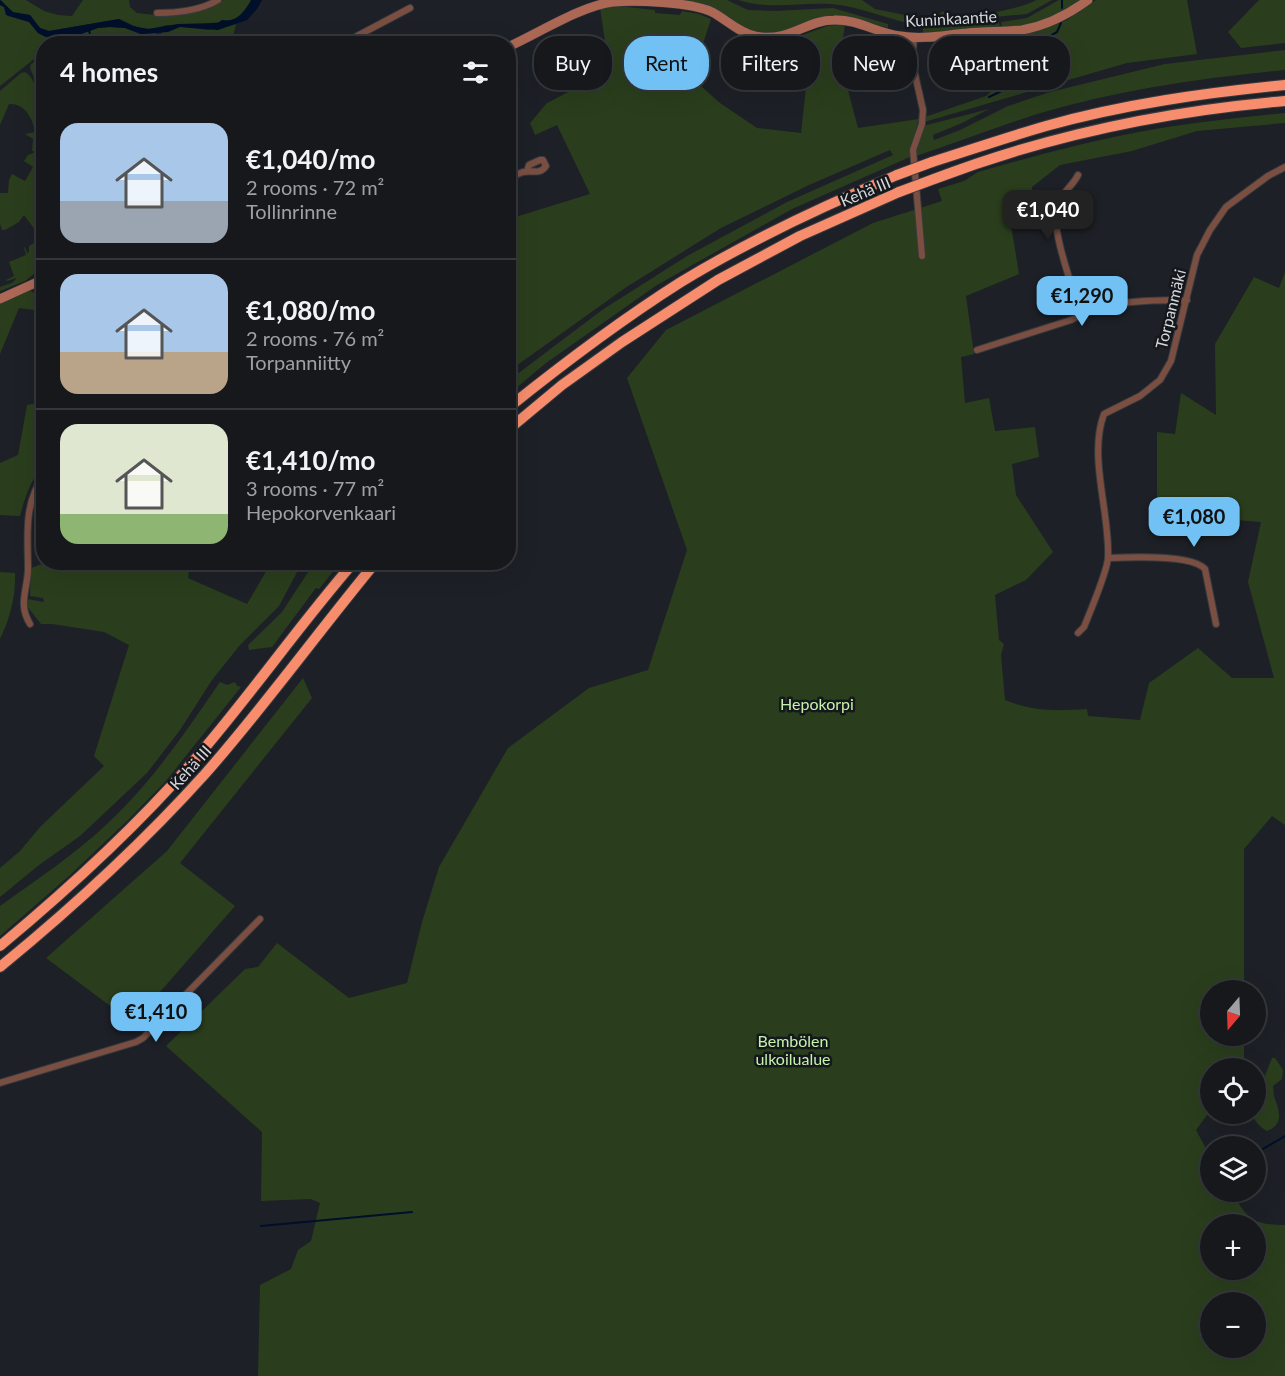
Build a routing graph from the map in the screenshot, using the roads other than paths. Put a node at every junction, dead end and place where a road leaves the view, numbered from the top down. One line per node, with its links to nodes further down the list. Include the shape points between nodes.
1 (218, 0): 4 (street, via 199,8)
2 (1088, 0): 7 (main road, Kuninkaantie, via 1036,27)
3 (410, 8): 5 (street)
4 (157, 13)
5 (357, 36)
6 (903, 36): 8 (main road, Kuninkaantie, via 844,20 825,20 788,35 765,38 744,33 695,6 622,2 604,3 575,14)
7 (917, 38)
8 (516, 43)
9 (1285, 78): 12 (highway)
10 (917, 83): 18 (street, via 923,110 913,150)
11 (1285, 85): 12 (highway, Kehä III)
12 (1221, 91): 24 (highway, Kehä III, bridge, via 1047,126 932,162 840,199 682,282 581,351)
13 (1285, 101): 25 (highway, Kehä III, bridge, via 1112,127 1026,149 899,192 800,236 718,280 622,342)
14 (1285, 166): 21 (street, Torpanmäki, via 1226,207 1197,255)
15 (527, 171): 16 (street)
16 (516, 174)
17 (1078, 175): 22 (street, via 1057,204 1054,215)
18 (922, 256)
19 (36, 285): 20 (main road)
20 (0, 299)
21 (1187, 300): 22 (street, via 1131,301); 27 (street, Torpanmäki, via 1172,362 1160,380 1140,396 1104,414 1100,424)
22 (1081, 314): 23 (street)
23 (977, 350)
24 (516, 402)
25 (516, 423)
26 (36, 488): 30 (street, via 27,520 28,573 23,604)
27 (1108, 558): 31 (street, via 1192,560 1201,564 1206,569); 32 (street, Torpanmäki, via 1084,627)
28 (348, 570): 34 (highway, Kehä III, via 203,750 154,804)
29 (370, 570): 35 (highway, Kehä III, via 189,790 101,879)
30 (30, 624)
31 (1216, 624)
32 (1078, 633)
33 (260, 919): 36 (street, via 143,1038)
34 (0, 946)
35 (0, 967)
36 (0, 1083)

